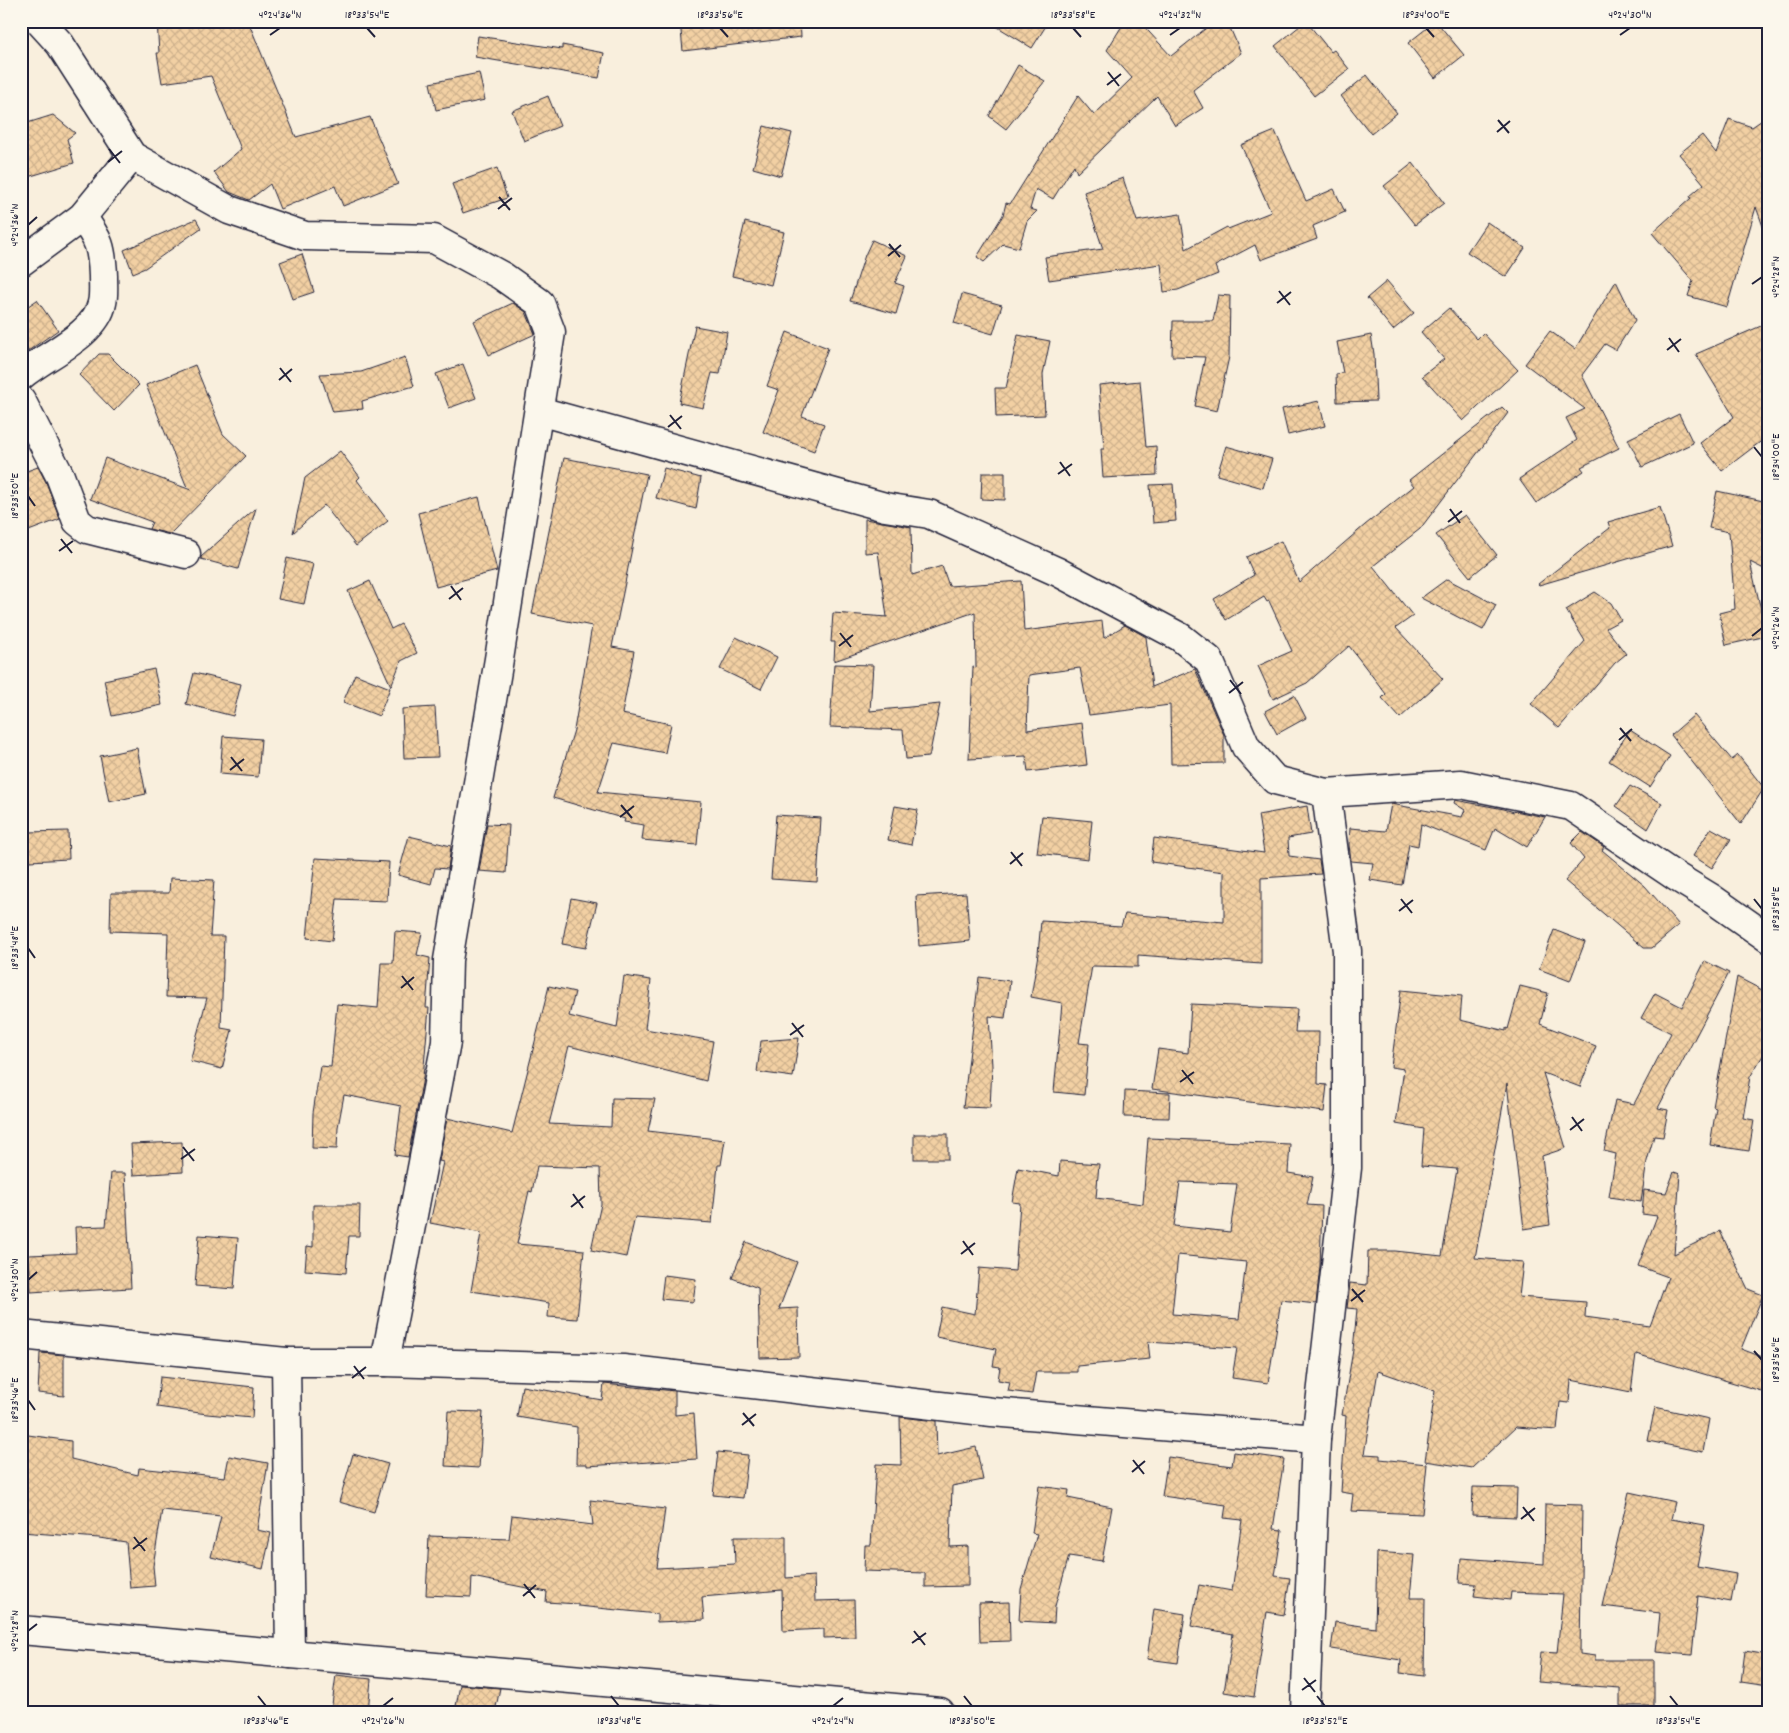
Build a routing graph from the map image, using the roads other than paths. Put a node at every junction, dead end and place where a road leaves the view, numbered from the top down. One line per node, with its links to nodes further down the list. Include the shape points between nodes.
1 (39, 21): 2 (street, via 60,44)
2 (132, 156): 3 (street); 7 (street, via 229,210 305,236 434,239 502,276 540,303 551,332)
3 (82, 217): 4 (street); 5 (street, via 100,244 102,304 92,324)
4 (21, 262)
5 (21, 376)
6 (21, 400): 8 (street, via 60,476 80,525)
7 (539, 411): 9 (street, via 885,507 929,514 1058,572 1180,637 1209,660 1246,747 1276,780); 13 (street, via 448,960 446,1042)
8 (186, 554)
9 (1326, 793): 10 (street, via 1461,784 1571,806); 14 (street, via 1347,951 1348,1168)
10 (1768, 938)
11 (21, 1335): 12 (street)
12 (286, 1362): 13 (street); 16 (street)
13 (384, 1362): 14 (street, via 623,1369 992,1412)
14 (1316, 1439): 18 (street)
15 (21, 1630): 16 (street)
16 (290, 1654): 17 (street)
17 (940, 1712)
18 (1305, 1712)

